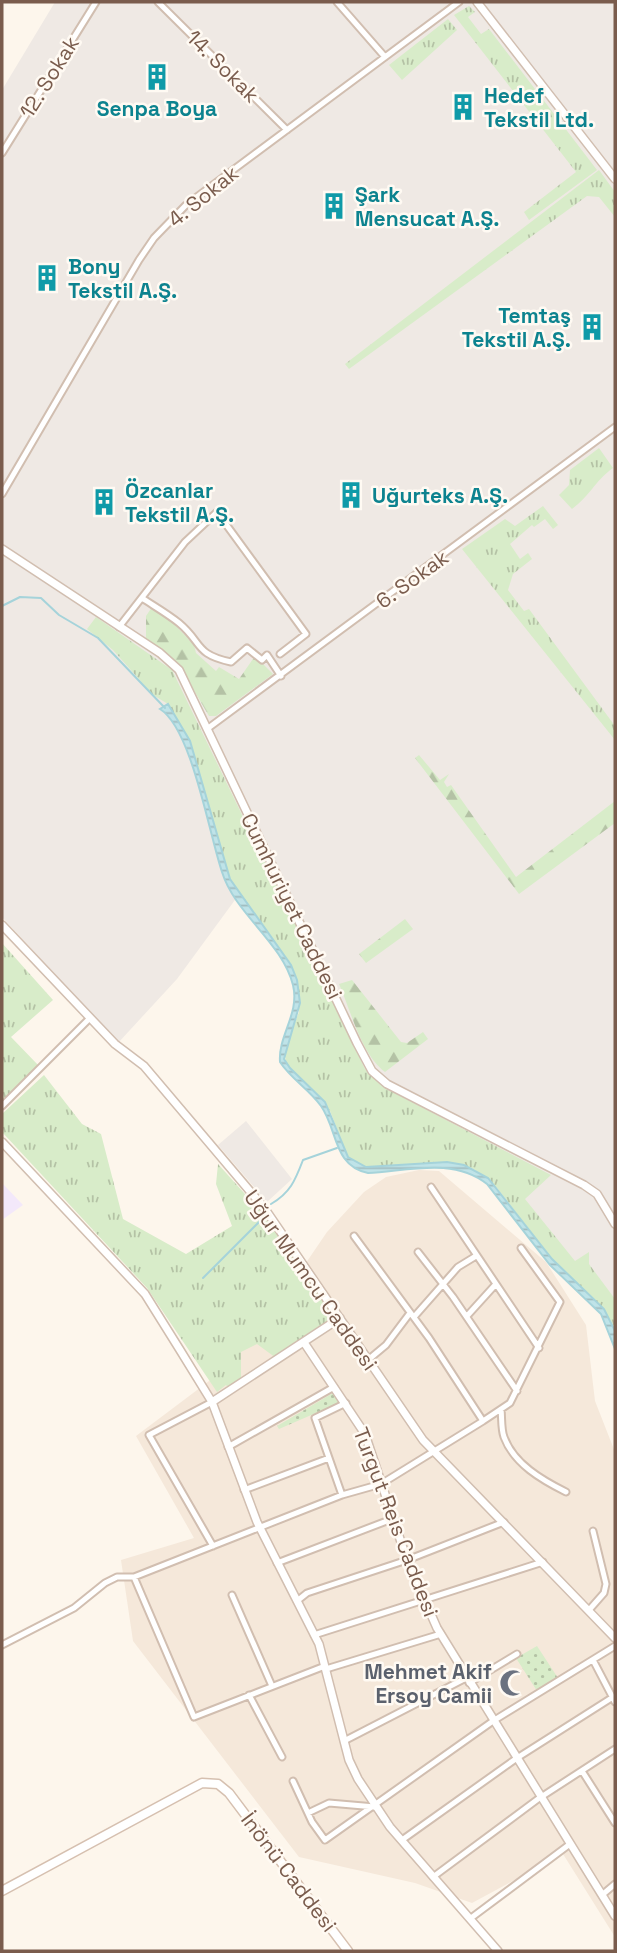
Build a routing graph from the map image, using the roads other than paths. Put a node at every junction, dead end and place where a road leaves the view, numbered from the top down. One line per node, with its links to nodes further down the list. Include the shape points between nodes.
1 (96, 2): 9 (street, 12. Sokak)
2 (158, 2): 8 (street, 14. Sokak)
3 (337, 2): 7 (street)
4 (459, 2): 5 (street); 7 (street, 4. Sokak)
5 (469, 2): 6 (street)
6 (477, 2): 10 (street)
7 (385, 57): 8 (street, 4. Sokak)
8 (287, 130): 12 (street, 4. Sokak, via 186,205 154,238)
9 (2, 153)
10 (615, 178)
11 (615, 427): 17 (street, 6. Sokak)
12 (2, 494)
13 (2, 549): 15 (street, Cumhuriyet Caddesi)
14 (142, 598): 15 (street); 16 (street, via 185,541 217,512 306,634); 17 (street, via 181,625 198,649 212,658 231,662 247,648 262,660 267,655)
15 (119, 627): 18 (street, Cumhuriyet Caddesi, via 179,670)
16 (280, 654)
17 (281, 676): 18 (street, 6. Sokak)
18 (208, 729): 24 (street, Cumhuriyet Caddesi, via 376,1076 418,1102 584,1185 597,1194)
19 (2, 925): 20 (street, Uğur Mumcu Caddesi)
20 (90, 1018): 21 (street); 33 (street, Uğur Mumcu Caddesi, via 144,1066 265,1209)
21 (2, 1106)
22 (2, 1142): 39 (street, via 145,1294)
23 (431, 1187): 28 (street)
24 (615, 1224)
25 (354, 1236): 31 (street)
26 (521, 1248): 35 (street, via 560,1302)
27 (418, 1252): 29 (street)
28 (476, 1256): 29 (street); 30 (street)
29 (441, 1284): 31 (street); 32 (street)
30 (496, 1284): 32 (street); 35 (street)
31 (412, 1315): 36 (street); 42 (street)
32 (467, 1316): 38 (street)
33 (340, 1318): 34 (street); 36 (street, Uğur Mumcu Caddesi)
34 (305, 1344): 37 (street, Turgut Reis Caddesi); 39 (street)
35 (539, 1348): 38 (street)
36 (368, 1360): 44 (street, Uğur Mumcu Caddesi)
37 (334, 1387): 40 (street, Turgut Reis Caddesi); 43 (street)
38 (517, 1391): 41 (street)
39 (212, 1402): 43 (street); 54 (street, via 149,1435)
40 (346, 1403): 45 (street, via 315,1418); 46 (street, Turgut Reis Caddesi, via 365,1434)
41 (501, 1409): 42 (street); 48 (street, via 504,1438 522,1464)
42 (483, 1421): 44 (street)
43 (228, 1447): 47 (street)
44 (433, 1451): 46 (street); 51 (street, Uğur Mumcu Caddesi)
45 (329, 1458): 47 (street); 49 (street)
46 (381, 1484): 49 (street); 50 (street, Turgut Reis Caddesi)
47 (244, 1490): 52 (street)
48 (566, 1492)
49 (342, 1495): 52 (street)
50 (392, 1519): 55 (street, Turgut Reis Caddesi); 57 (street)
51 (504, 1522): 55 (street); 56 (street, Uğur Mumcu Caddesi)
52 (260, 1527): 54 (street); 57 (street)
53 (593, 1531): 62 (street, via 606,1584)
54 (213, 1546): 58 (street)
55 (407, 1560): 60 (street, Turgut Reis Caddesi); 61 (street, via 307,1593)
56 (543, 1562): 60 (street); 62 (street, Uğur Mumcu Caddesi)
57 (277, 1563): 61 (street)
58 (134, 1577): 66 (street, via 105,1583 74,1608); 73 (street, via 194,1717)
59 (232, 1595): 72 (street)
60 (424, 1599): 63 (street, Turgut Reis Caddesi); 64 (street)
61 (297, 1601): 64 (street)
62 (590, 1610): 65 (street, Uğur Mumcu Caddesi)
63 (440, 1634): 70 (street); 71 (street, Turgut Reis Caddesi)
64 (314, 1635): 70 (street)
65 (615, 1638)
66 (2, 1645)
67 (615, 1646): 69 (street)
68 (517, 1654): 71 (street)
69 (593, 1660): 74 (street); 75 (street)
70 (325, 1667): 72 (street); 76 (street)
71 (468, 1680): 75 (street, Turgut Reis Caddesi); 76 (street)
72 (272, 1686): 73 (street)
73 (249, 1695): 78 (street)
74 (614, 1699): 79 (street)
75 (494, 1721): 79 (street, Turgut Reis Caddesi); 83 (street)
76 (344, 1741): 83 (street)
77 (615, 1749): 80 (street)
78 (282, 1757)
79 (517, 1758): 82 (street, Turgut Reis Caddesi); 86 (street)
80 (582, 1771): 82 (street); 85 (street)
81 (293, 1781): 84 (street)
82 (541, 1797): 87 (street, Turgut Reis Caddesi); 88 (street)
83 (375, 1807): 84 (street, via 329,1803); 84 (street, via 325,1840); 86 (street)
84 (308, 1813)
85 (615, 1823)
86 (402, 1840): 88 (street)
87 (570, 1844): 91 (street, Turgut Reis Caddesi); 93 (street)
88 (433, 1877): 93 (street)
89 (615, 1884): 91 (street)
90 (2, 1891): 94 (main road, İnönü Caddesi, via 202,1783 218,1784)
91 (602, 1895): 92 (street, Turgut Reis Caddesi)
92 (615, 1916)
93 (471, 1919): 95 (street)
94 (348, 1951)
95 (498, 1951)

